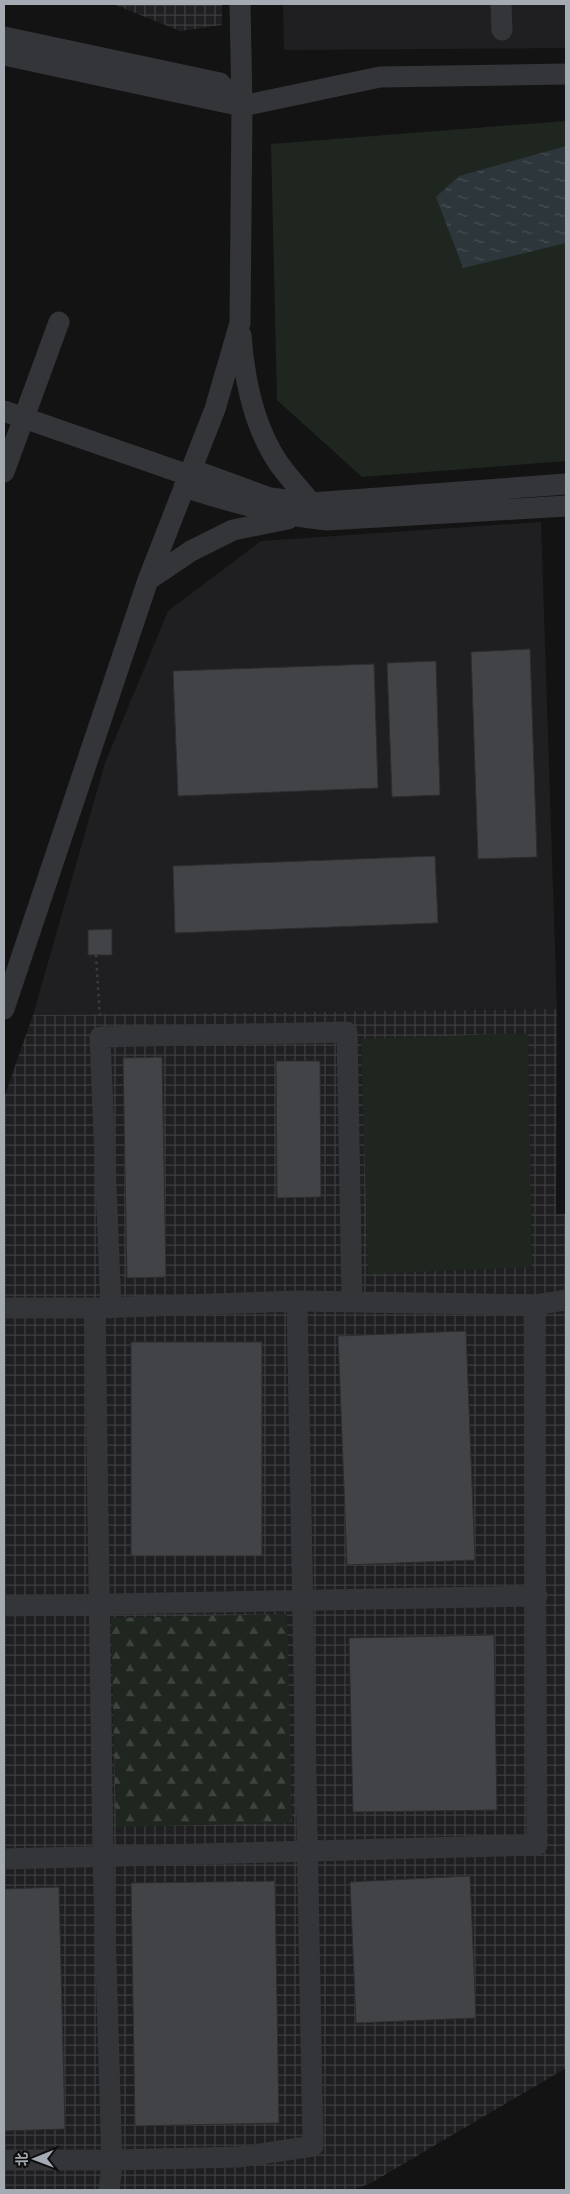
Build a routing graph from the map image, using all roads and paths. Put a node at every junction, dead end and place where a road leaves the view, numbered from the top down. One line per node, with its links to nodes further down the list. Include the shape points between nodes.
1 (240, 4): 7 (street)
2 (501, 4): 3 (street)
3 (502, 30)
4 (4, 37): 7 (street, via 220,83)
5 (4, 55): 7 (street)
6 (566, 74): 7 (street, via 380,77)
7 (242, 106): 9 (street)
8 (60, 322): 11 (street)
9 (240, 323): 13 (street, via 215,409); 16 (street, via 242,356 252,409)
10 (4, 411): 11 (street)
11 (24, 418): 12 (street); 13 (street)
12 (4, 472)
13 (188, 477): 16 (street); 17 (street)
14 (566, 484): 16 (street)
15 (566, 506): 16 (street, via 327,520)
16 (304, 510): 17 (street, via 233,530 191,551)
17 (148, 580): 19 (street)
18 (96, 955): 20 (path)
19 (4, 1009)
20 (100, 1022)
21 (566, 1300): 24 (street)
22 (297, 1301): 23 (street); 26 (street); 28 (street)
23 (352, 1302): 24 (street); 26 (street, via 347,1032 100,1037)
24 (534, 1305): 27 (street)
25 (4, 1308): 26 (street)
26 (103, 1308): 29 (street)
27 (536, 1596): 28 (street); 31 (street, via 537,1845)
28 (303, 1601): 29 (street); 31 (street)
29 (98, 1605): 30 (street); 32 (street)
30 (4, 1606)
31 (309, 1851): 32 (street); 35 (street, via 313,2146 239,2157)
32 (103, 1857): 33 (street); 35 (street)
33 (4, 1859)
34 (4, 2160): 35 (street)
35 (112, 2160): 36 (street)
36 (109, 2190)

